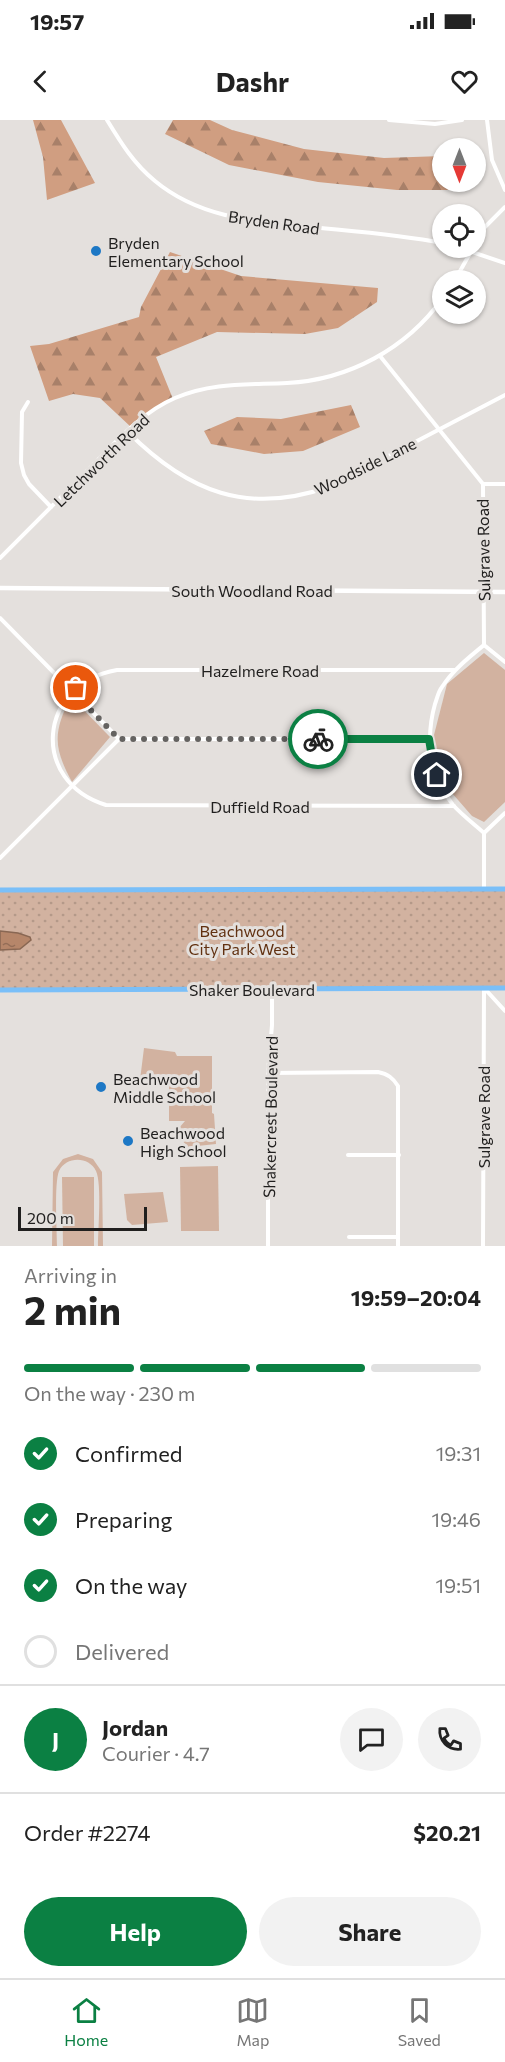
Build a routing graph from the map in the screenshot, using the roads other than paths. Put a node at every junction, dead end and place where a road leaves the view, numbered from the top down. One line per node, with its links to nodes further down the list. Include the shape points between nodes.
1 (107, 120): 8 (street, Bryden Road, via 125,149 153,180 203,209 246,220)
2 (389, 120): 3 (street, via 435,124)
3 (462, 120)
4 (487, 120): 5 (street, via 492,160)
5 (505, 190)
6 (505, 207): 7 (street)
7 (486, 228)
8 (432, 242)
9 (486, 255): 10 (street)
10 (505, 263)
11 (432, 311): 12 (street, Letchworth Road, via 402,342)
12 (380, 356): 15 (street, Sulgrave Road); 16 (street, Letchworth Road, via 315,380 231,384 191,392 159,406)
13 (505, 395): 15 (street, Woodside Lane)
14 (28, 402): 19 (street, via 21,412 21,463 29,484)
15 (439, 430): 16 (street, Woodside Lane, via 331,486 295,497 260,500 196,483 150,453); 17 (street, Sulgrave Road)
16 (128, 432): 19 (street, Letchworth Road)
17 (483, 484): 18 (street); 22 (street, Sulgrave Road)
18 (505, 484)
19 (51, 507): 20 (street, Letchworth Road)
20 (0, 558)
21 (0, 588): 22 (street, South Woodland Road)
22 (484, 592): 23 (street, South Woodland Road); 25 (street, Sulgrave Road)
23 (505, 592)
24 (0, 618): 28 (street)
25 (484, 645): 26 (street); 27 (street)
26 (505, 662)
27 (454, 670): 28 (street, Hazelmere Road, via 117,670 92,676); 30 (street, via 440,690)
28 (72, 691): 29 (street); 31 (street, via 58,710 53,727 57,762)
29 (119, 739): 30 (street); 31 (street)
30 (429, 739): 32 (street, via 441,787)
31 (71, 786): 32 (street, Duffield Road, via 95,802 123,806); 35 (street)
32 (454, 806): 34 (street)
33 (505, 813): 34 (street)
34 (484, 833): 36 (street)
35 (0, 858)
36 (484, 889): 37 (main road); 38 (main road)
37 (505, 889)
38 (0, 890)
39 (484, 988): 40 (main road, Shaker Boulevard); 41 (main road, Shaker Boulevard); 43 (street); 51 (street, Sulgrave Road)
40 (505, 988)
41 (272, 989): 42 (main road, Shaker Boulevard); 44 (street, Shakercrest Boulevard)
42 (0, 990)
43 (505, 1011)
44 (268, 1073): 46 (street, via 378,1072 394,1079 398,1086); 49 (street, Shakercrest Boulevard)
45 (348, 1155): 46 (street)
46 (399, 1155): 48 (street)
47 (349, 1237): 48 (street)
48 (398, 1237): 50 (street)
49 (268, 1246)
50 (398, 1246)
51 (483, 1246)

